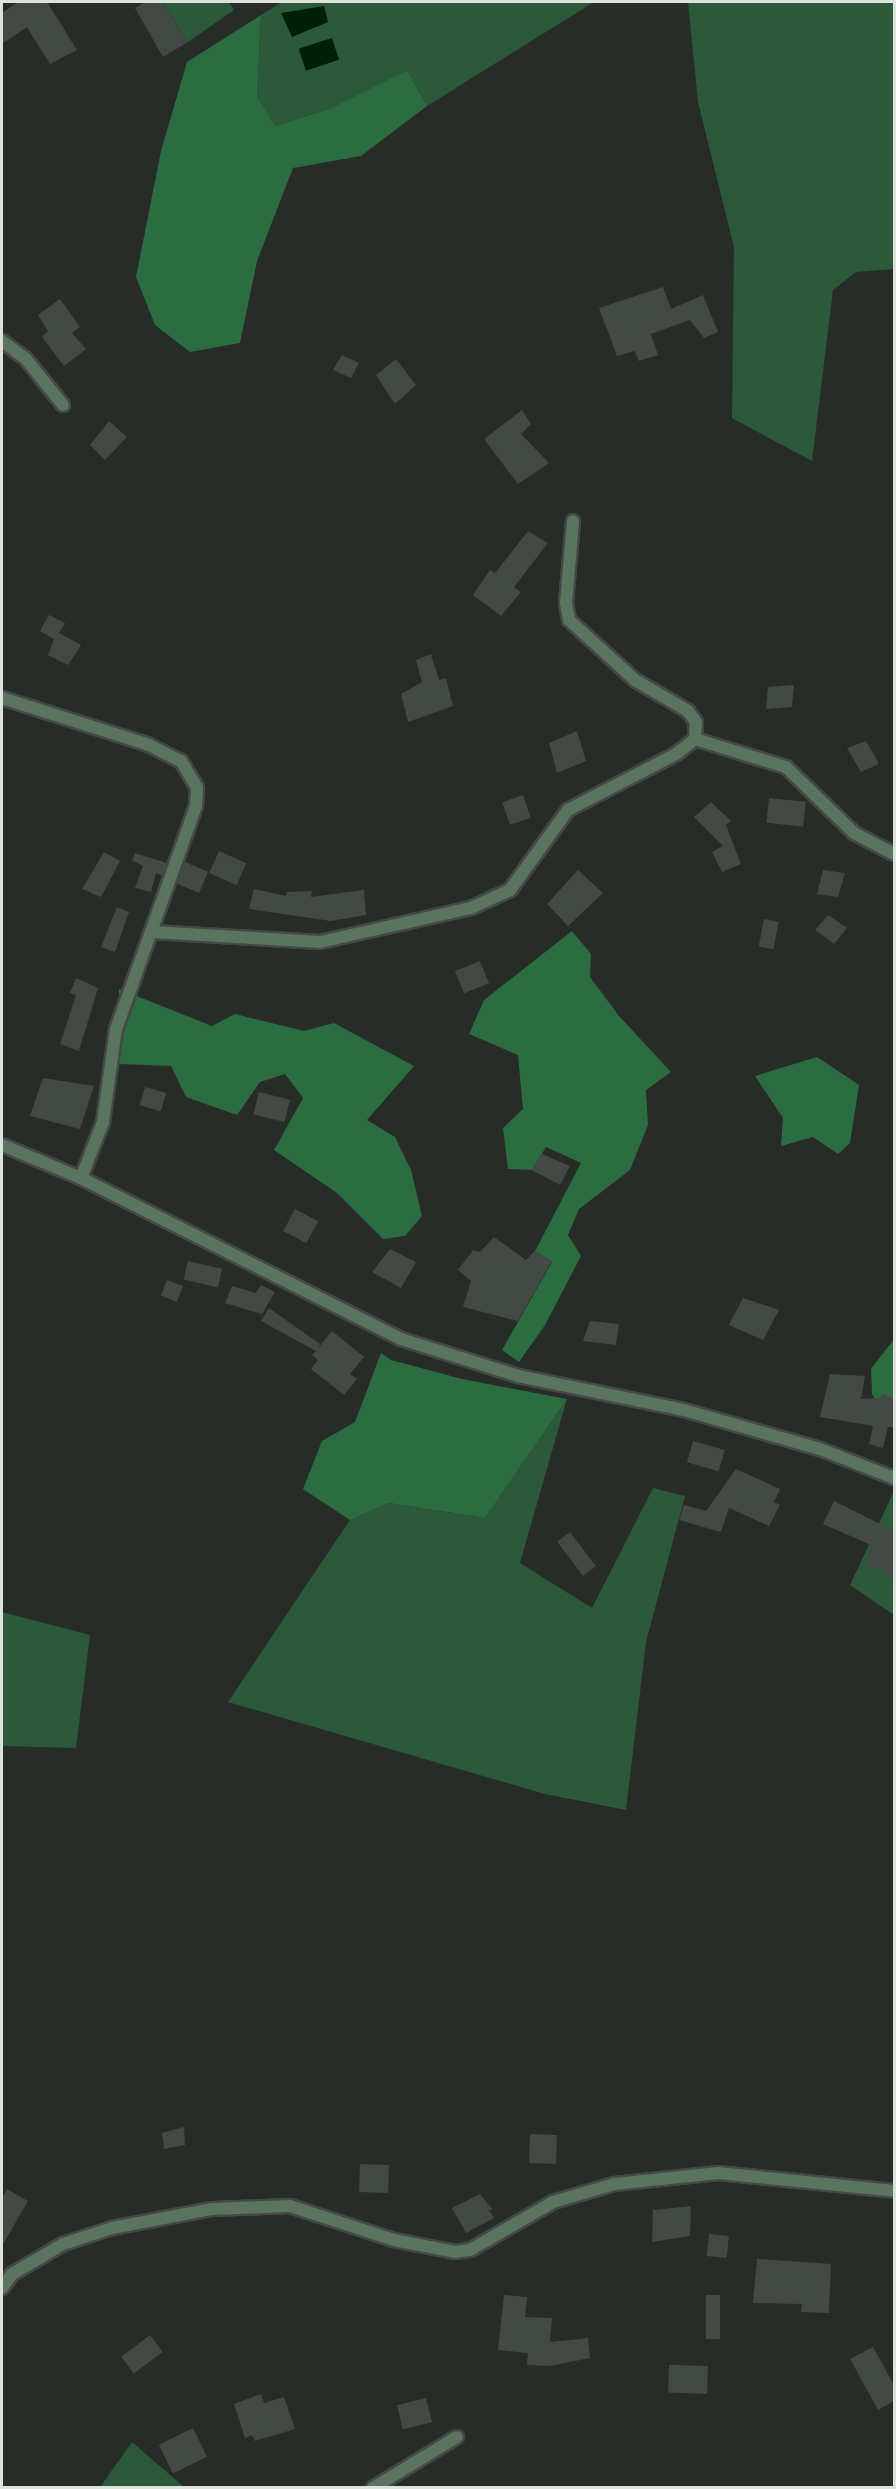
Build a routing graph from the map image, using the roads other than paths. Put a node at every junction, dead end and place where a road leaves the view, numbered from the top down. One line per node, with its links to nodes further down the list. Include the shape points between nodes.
1 (2, 341): 2 (street, via 26,359)
2 (63, 405)
3 (573, 521): 5 (street, via 566,603 571,624 635,680 688,711 696,722)
4 (2, 698): 7 (street, via 149,745 181,761 190,771 197,788 196,806)
5 (695, 740): 6 (street, via 786,767 854,832); 7 (street, via 676,754 568,810 510,890 471,908 320,942)
6 (894, 854)
7 (153, 932): 9 (street, via 116,1029 103,1122)
8 (2, 1145): 9 (street)
9 (81, 1178): 10 (street, via 401,1339 518,1376 695,1413 820,1449)
10 (894, 1478)
11 (894, 2191): 12 (street, via 718,2173 615,2184 553,2202 470,2250 455,2252 394,2240 290,2206 212,2209 112,2228 63,2244 12,2274)
12 (2, 2288)
13 (457, 2437): 14 (street)
14 (373, 2487)

